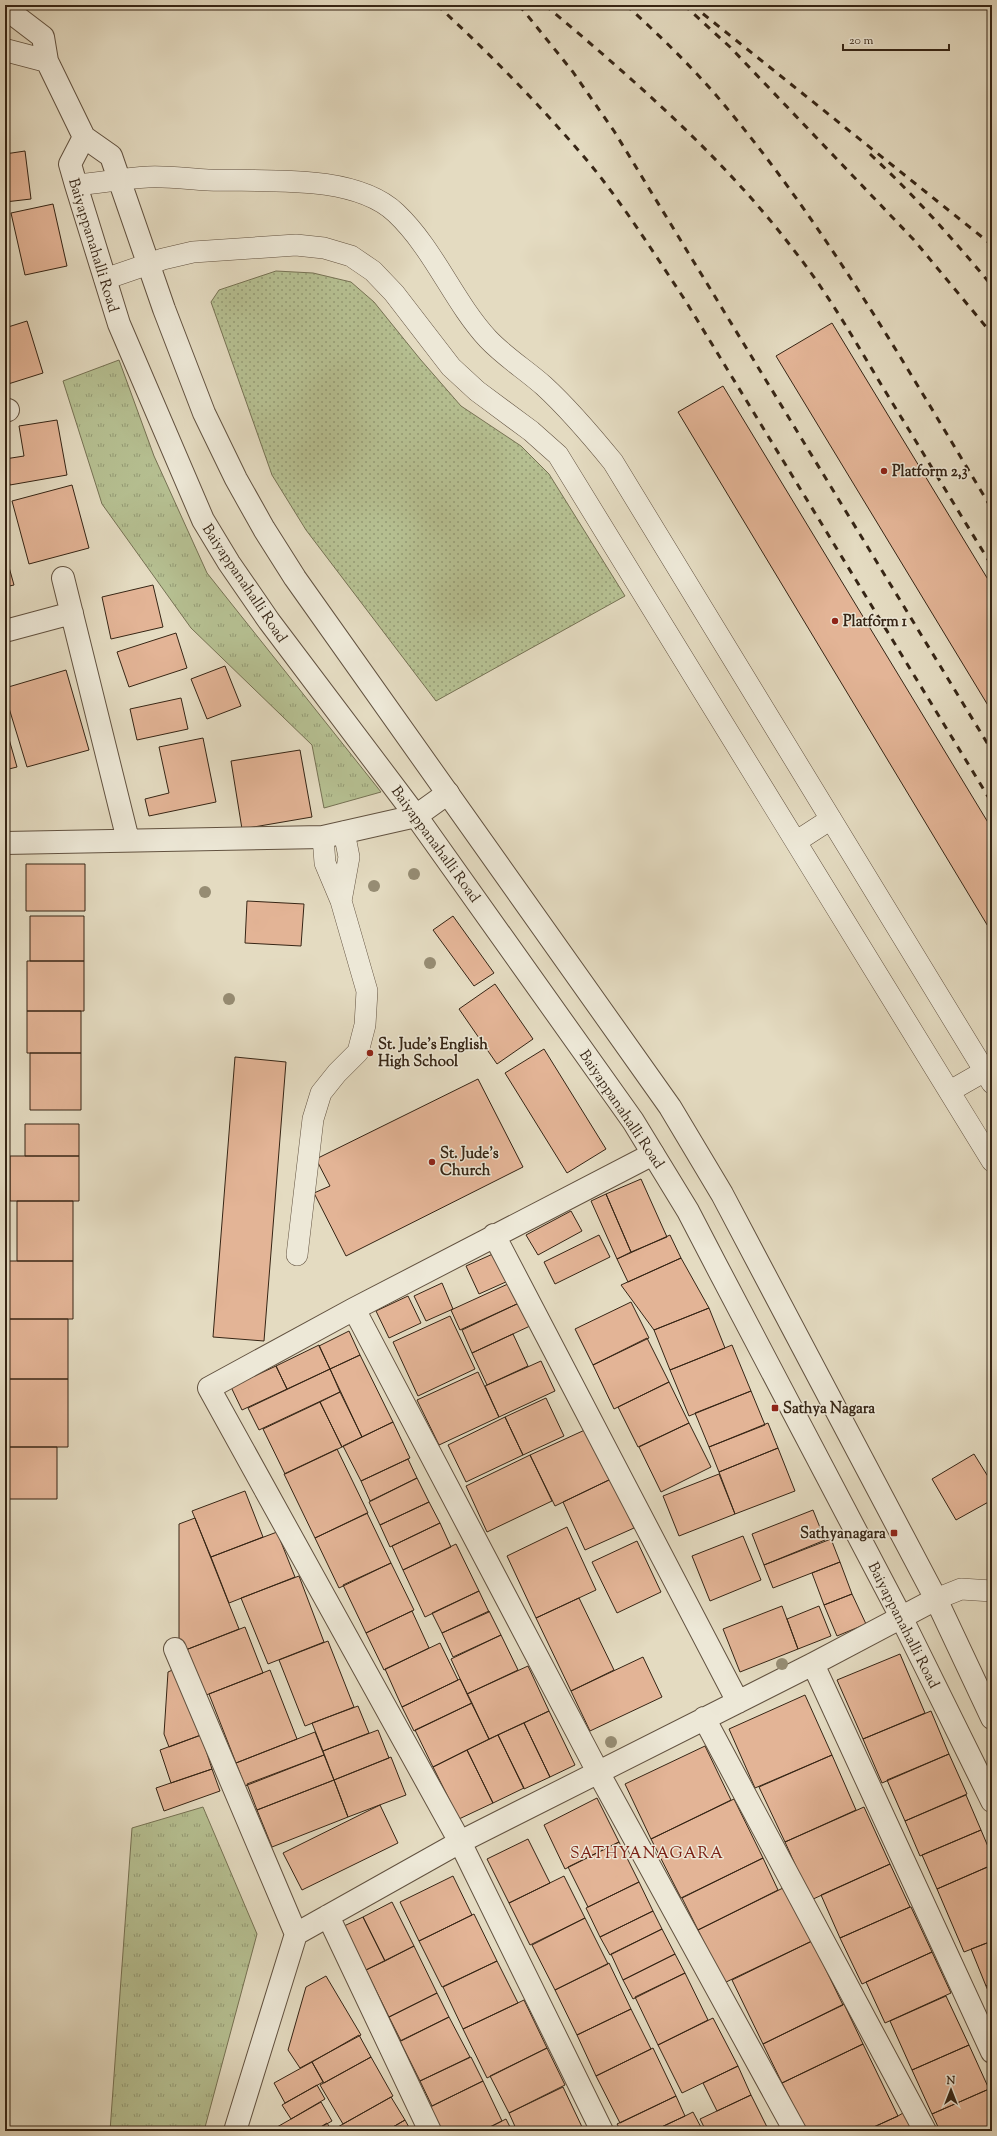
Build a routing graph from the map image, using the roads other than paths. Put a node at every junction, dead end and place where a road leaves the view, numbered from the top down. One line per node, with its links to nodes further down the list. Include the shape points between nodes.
1 (5, 8): 3 (street, via 43,37)
2 (5, 50): 3 (street)
3 (47, 61): 4 (street)
4 (84, 137): 5 (street, via 111,156); 6 (street, Baiyappanahalli Road, via 70,164)
5 (121, 181): 6 (lane); 7 (street); 14 (lane, via 148,177 306,182 342,187 367,195 395,212 415,233 488,339 577,418 613,462)
6 (76, 185): 8 (street, Baiyappanahalli Road)
7 (148, 264): 8 (lane); 12 (street, via 204,413 264,529 295,578); 18 (lane, via 193,252 296,244 324,248 351,256 373,271 394,292 451,367 477,391 531,431 558,455)
8 (105, 279): 13 (street, Baiyappanahalli Road, via 125,338 203,520 228,564)
9 (63, 578): 10 (street)
10 (72, 613): 11 (street); 17 (street)
11 (5, 631)
12 (448, 794): 13 (street); 29 (street, via 670,1107 722,1194)
13 (416, 816): 15 (street); 23 (street, Baiyappanahalli Road, via 633,1121)
14 (831, 819): 18 (lane); 21 (lane)
15 (344, 832): 16 (street); 20 (lane, via 349,857)
16 (323, 837): 17 (street); 20 (lane, via 325,863)
17 (128, 840): 19 (street)
18 (797, 841): 22 (lane)
19 (5, 843)
20 (341, 901): 26 (lane, via 367,991 364,1025 358,1052 321,1093 314,1120)
21 (988, 1077): 22 (lane)
22 (950, 1091): 24 (lane)
23 (653, 1154): 25 (street); 30 (street, Baiyappanahalli Road, via 712,1256)
24 (992, 1161)
25 (494, 1235): 27 (street); 33 (street)
26 (297, 1255)
27 (354, 1308): 36 (street); 38 (street, via 209,1388)
28 (992, 1591): 29 (lane, via 961,1590)
29 (936, 1599): 30 (street); 35 (street)
30 (901, 1617): 32 (street); 37 (street, Baiyappanahalli Road)
31 (175, 1649): 40 (street)
32 (813, 1664): 33 (street); 41 (street)
33 (738, 1702): 34 (street)
34 (704, 1718): 36 (street); 46 (street)
35 (992, 1718)
36 (598, 1772): 38 (street); 45 (street)
37 (992, 1801)
38 (460, 1842): 39 (street); 44 (street)
39 (328, 1916): 40 (street); 43 (street)
40 (296, 1934): 42 (street)
41 (992, 2052)
42 (238, 2129)
43 (430, 2131)
44 (602, 2131)
45 (795, 2131)
46 (925, 2131)

